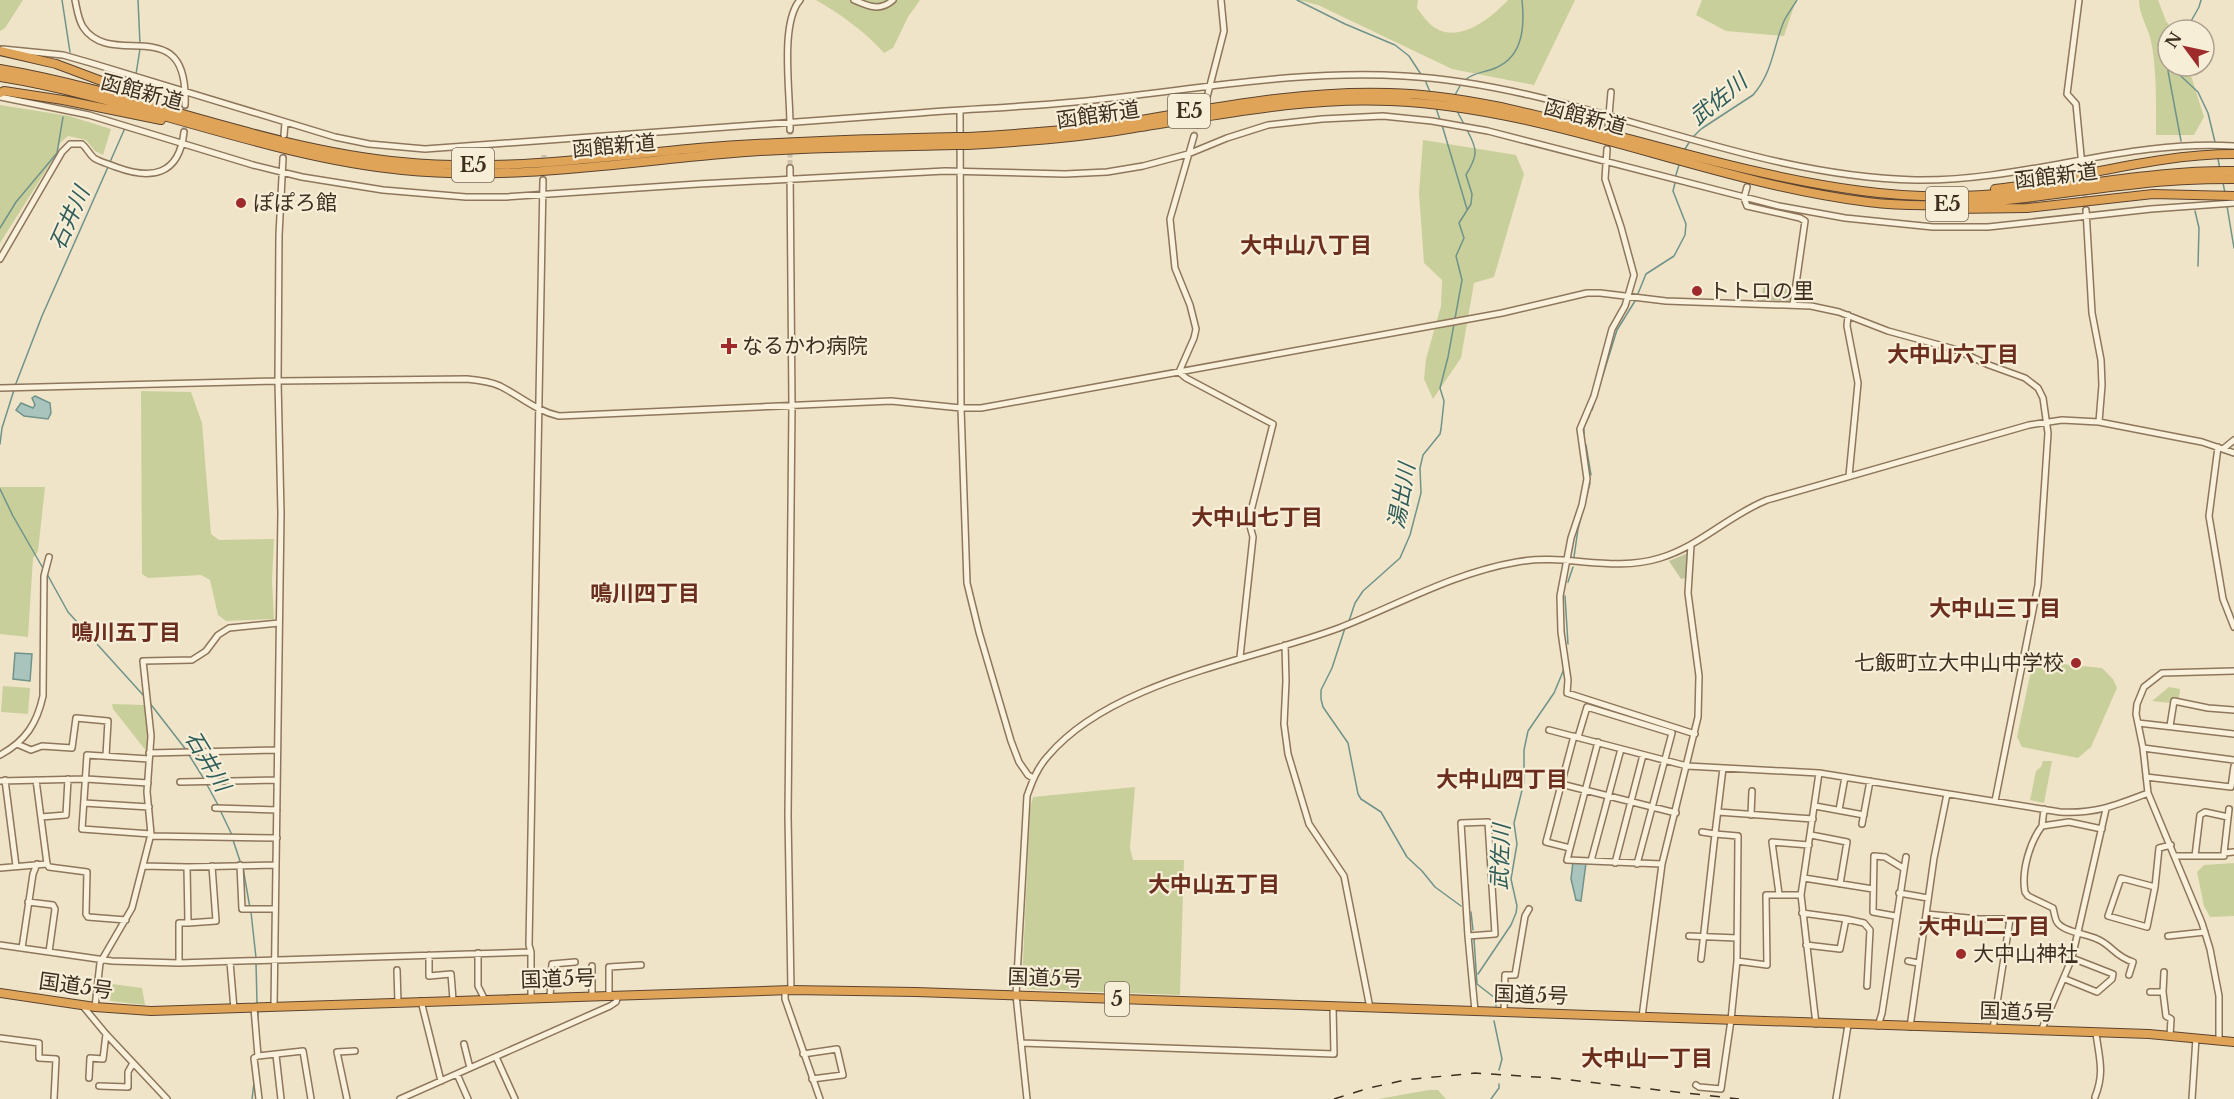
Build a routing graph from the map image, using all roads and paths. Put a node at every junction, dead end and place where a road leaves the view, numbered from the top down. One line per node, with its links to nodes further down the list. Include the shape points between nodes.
1 (75, 0): 11 (street, via 79,19 97,39 156,47 169,54 180,66)
2 (800, 0): 21 (street, via 790,18)
3 (854, 0): 4 (street, via 871,8)
4 (893, 0)
5 (1221, 0): 10 (street, via 1224,31)
6 (2079, 0): 38 (street, via 2067,94 2076,104)
7 (0, 50): 11 (street, via 63,55); 19 (highway, via 56,64)
8 (0, 69): 19 (highway, 函館新道 / E5, via 81,86)
9 (0, 77): 27 (highway, 函館新道 / E5, via 69,91)
10 (1210, 86): 15 (street); 17 (street, via 1073,103); 18 (street, via 1329,74 1421,77 1488,86)
11 (185, 92): 16 (street); 20 (street)
12 (1611, 92): 18 (street)
13 (0, 93): 27 (highway, via 63,100)
14 (0, 97): 29 (street, via 90,115)
15 (1207, 97)
16 (185, 105)
17 (960, 110): 21 (street); 41 (street)
18 (1609, 115): 22 (street); 34 (street)
19 (208, 121): 28 (highway, 函館新道 / E5, via 345,154 447,165 529,163 777,143)
20 (285, 123): 21 (street, via 369,144 425,149); 25 (street)
21 (790, 123): 23 (street)
22 (1608, 127)
23 (789, 130)
24 (184, 132): 29 (street)
25 (284, 135)
26 (1194, 136): 32 (street)
27 (239, 138): 28 (highway, 函館新道 / E5, via 374,167 468,173)
28 (956, 141): 36 (highway, 函館新道 / E5, bridge, via 1089,135 1272,105 1411,98 1491,109)
29 (183, 143): 43 (street); 55 (street, via 169,166 146,175 106,164 94,158 85,146 70,144)
30 (2234, 146): 38 (street, via 2121,152)
31 (1606, 149): 37 (street)
32 (1188, 154): 37 (street, via 1284,122 1383,116 1488,131); 41 (street, via 1107,172); 59 (street, via 1170,219 1175,268 1195,320 1194,338)
33 (2234, 154): 50 (highway, via 2204,154)
34 (1753, 155): 38 (street, via 1834,173 1914,180 1962,179); 39 (street)
35 (283, 158): 43 (street)
36 (1689, 159): 50 (highway, 函館新道 / E5, via 1862,191); 53 (highway, 函館新道 / E5, via 1765,182)
37 (1606, 162): 51 (street); 56 (street, via 1605,179 1634,275)
38 (2082, 163)
39 (1752, 165)
40 (790, 168): 46 (street)
41 (961, 171): 46 (street); 63 (street)
42 (2234, 171): 45 (highway, 函館新道 / E5)
43 (283, 173): 49 (street, via 416,194); 60 (street)
44 (2209, 175): 45 (highway, 函館新道 / E5); 50 (highway, 函館新道 / E5, via 2134,176 2015,193); 53 (highway, 函館新道 / E5, via 2015,200 1958,204)
45 (2228, 176)
46 (790, 178): 49 (street); 62 (street)
47 (543, 180): 49 (street)
48 (1747, 187): 51 (street)
49 (543, 194): 64 (street)
50 (1928, 197)
51 (1744, 198): 54 (street, via 1845,218 1934,227 2004,226); 57 (street, via 1747,206 1805,221)
52 (2232, 199): 53 (highway, via 2214,194 2153,194 1997,210); 54 (street, via 2216,204)
53 (1870, 202)
54 (2086, 213): 66 (street, via 2092,313 2101,360)
55 (0, 259)
56 (1631, 297): 57 (street); 59 (street, via 1587,293 1503,313); 73 (street, via 1612,329 1594,396 1580,429 1587,479)
57 (1793, 305): 58 (street)
58 (1848, 315): 65 (street, via 1888,331 1954,349 2031,381 2043,398); 70 (street, via 1858,383)
59 (1179, 372): 63 (street, via 998,406); 77 (street, via 1273,424 1249,522 1253,537)
60 (278, 381): 61 (street); 64 (street, via 474,379 500,386); 74 (street)
61 (0, 388)
62 (792, 405): 63 (street, via 891,401); 64 (street, via 574,416); 215 (street)
63 (961, 408): 103 (street, via 967,583 1011,741 1019,762)
64 (540, 410): 195 (street)
65 (2048, 422): 66 (street); 70 (street); 118 (street, via 2038,585)
66 (2099, 422): 68 (street)
67 (2234, 440): 68 (street)
68 (2220, 448): 69 (street); 75 (street, via 2209,516 2223,599)
69 (2234, 453)
70 (1849, 476): 71 (street, via 1755,504)
71 (1691, 545): 73 (street, via 1634,564); 83 (street, via 1689,610 1700,689)
72 (49, 557): 87 (street, via 44,576 43,696 36,722)
73 (1567, 561): 76 (street, via 1534,559 1472,573 1341,627); 83 (street, via 1560,607 1567,693)
74 (279, 623): 90 (street); 94 (street, via 229,628 192,660 143,661 151,736)
75 (2234, 627)
76 (1285, 645): 77 (street); 234 (street, via 1284,724 1288,754 1309,824 1344,876)
77 (1240, 657): 103 (street, via 1105,710 1058,745)
78 (2234, 671): 80 (street, via 2158,675 2140,692)
79 (2234, 710): 81 (street, via 2174,701)
80 (2138, 723): 81 (street); 88 (street)
81 (2170, 726): 84 (street)
82 (1550, 730): 85 (street)
83 (1695, 734): 98 (street)
84 (2234, 734)
85 (1576, 737): 86 (street); 95 (street, via 1587,707 1672,733); 112 (street)
86 (1598, 742): 89 (street); 113 (street)
87 (17, 744): 91 (street); 93 (street, via 32,750 42,746 72,748 76,718 108,721)
88 (2143, 748): 96 (street); 102 (street)
89 (1620, 749): 92 (street); 117 (street)
90 (277, 750): 94 (street); 107 (street)
91 (0, 755)
92 (1644, 755): 95 (street); 119 (street)
93 (106, 756): 94 (street); 105 (street, via 87,755)
94 (149, 756): 111 (street)
95 (1665, 760): 98 (street); 123 (street)
96 (2234, 760)
97 (2234, 765): 102 (street, via 2231,787)
98 (1687, 766): 99 (street); 131 (street)
99 (1723, 768): 100 (street); 130 (street)
100 (1819, 773): 101 (street); 121 (street)
101 (1845, 777): 109 (street); 129 (street)
102 (2146, 777): 115 (street)
103 (1034, 778): 220 (street, via 1025,819)
104 (68, 779): 105 (street); 106 (street); 134 (street, via 66,815)
105 (86, 779): 111 (street); 120 (street)
106 (36, 780): 108 (street); 134 (street)
107 (277, 780): 110 (street); 128 (street)
108 (3, 781): 161 (street)
109 (1870, 781): 116 (street); 133 (street)
110 (180, 782)
111 (147, 783): 122 (street)
112 (1561, 784): 113 (street); 147 (street, via 1546,842)
113 (1586, 790): 117 (street); 147 (street)
114 (1752, 791): 132 (street)
115 (2148, 793): 126 (street); 146 (street)
116 (1947, 794): 118 (street); 174 (street)
117 (1608, 796): 119 (street); 153 (street)
118 (1995, 801): 125 (street)
119 (1631, 802): 123 (street); 154 (street)
120 (84, 803): 122 (street); 142 (street, via 82,830)
121 (1815, 806): 129 (street); 136 (street)
122 (149, 807): 142 (street)
123 (1652, 807): 131 (street); 157 (street)
124 (215, 808): 128 (street)
125 (2044, 809): 126 (street); 138 (street)
126 (2106, 809): 139 (street)
127 (2229, 809): 135 (street)
128 (277, 810): 144 (street)
129 (1839, 810): 133 (street)
130 (1718, 812): 132 (street); 141 (street)
131 (1676, 813): 158 (street)
132 (1751, 815): 136 (street)
133 (1864, 815): 137 (street)
134 (41, 817): 156 (street)
135 (2228, 817): 149 (street); 151 (street, via 2205,812 2200,815)
136 (1813, 819): 143 (street)
137 (1862, 824)
138 (2042, 826): 139 (street, via 2069,822); 185 (street, via 2027,860 2025,892 2053,908 2057,922)
139 (2102, 829): 185 (street)
140 (1702, 832): 141 (street)
141 (1715, 834): 188 (street); 190 (street, via 1738,836)
142 (151, 835): 144 (street); 162 (street)
143 (1811, 835): 145 (street); 168 (street, via 1847,842)
144 (277, 838): 160 (street)
145 (1809, 845): 167 (street); 172 (street, via 1772,842)
146 (2171, 845): 150 (street); 169 (street, via 2159,848)
147 (1570, 848): 153 (street, via 1567,860)
148 (2234, 852): 149 (street)
149 (2224, 854): 151 (street)
150 (2175, 856): 151 (street); 184 (street)
151 (2195, 856)
152 (1906, 857): 166 (street)
153 (1591, 861): 154 (street)
154 (1615, 863): 157 (street)
155 (37, 864): 156 (street); 161 (street); 175 (street)
156 (47, 864): 182 (street, via 87,872 88,917)
157 (1637, 864): 158 (street)
158 (1662, 864): 238 (street)
159 (240, 865): 160 (street); 163 (street); 176 (street, via 242,909)
160 (276, 865): 176 (street)
161 (16, 866): 165 (street)
162 (143, 866): 164 (street); 182 (street)
163 (212, 866): 164 (street); 183 (street, via 216,921)
164 (186, 867): 183 (street)
165 (0, 868)
166 (1903, 868): 170 (street, via 1885,857 1874,856); 171 (street)
167 (1804, 878): 168 (street); 173 (street)
168 (1840, 884): 170 (street)
169 (2155, 887): 169 (street, via 2121,878 2108,916 2147,927)
170 (1873, 889): 180 (street, via 1873,912)
171 (1899, 893): 174 (street); 180 (street)
172 (1779, 894): 173 (street); 202 (street, via 1766,895 1767,965)
173 (1801, 895): 178 (street)
174 (1928, 898): 179 (street)
175 (28, 902): 193 (street); 194 (street, via 53,905 55,909)
176 (275, 909): 200 (street)
177 (1529, 909): 237 (street, via 1515,975 1506,975)
178 (1802, 913): 181 (street); 192 (street)
179 (1926, 914): 207 (street); 244 (street, via 2010,919)
180 (1895, 916): 242 (street)
181 (1846, 920): 192 (street, via 1840,949); 214 (street, via 1864,923 1870,930)
182 (126, 921): 199 (street)
183 (188, 923): 206 (street, via 179,923)
184 (2205, 932): 189 (street); 251 (street, via 2219,996)
185 (2078, 933): 198 (street); 212 (street, via 2097,938 2121,958 2133,962)
186 (1468, 936): 186 (street, via 1495,934 1488,822 1461,823); 236 (street)
187 (1689, 936): 188 (street)
188 (1704, 936): 190 (street); 201 (street)
189 (2168, 936)
190 (1737, 938): 202 (street)
191 (0, 945): 193 (street)
192 (1806, 945): 240 (street)
193 (22, 948): 194 (street)
194 (49, 952): 199 (street)
195 (531, 952): 196 (street); 224 (street)
196 (478, 953): 197 (street); 226 (street, via 478,986)
197 (429, 955): 200 (street); 225 (street, via 429,976 451,974)
198 (2072, 958): 213 (street); 213 (street, via 2114,974 2097,992)
199 (102, 959): 206 (street); 230 (street)
200 (275, 959): 203 (street); 231 (street)
201 (1701, 959)
202 (1737, 961): 239 (street)
203 (230, 962): 206 (street); 235 (street)
204 (575, 962): 223 (street, via 552,964)
205 (1908, 962): 207 (street)
206 (179, 963)
207 (1918, 963): 243 (street)
208 (641, 965): 222 (street, via 609,967)
209 (592, 966): 221 (street)
210 (397, 970): 228 (street)
211 (2164, 972): 217 (street)
212 (2129, 975)
213 (2065, 979): 245 (street)
214 (1867, 986)
215 (788, 990): 219 (highway, 国道5号 / 5); 220 (highway, 国道5号 / 5); 256 (street, via 785,999)
216 (2150, 992): 217 (street)
217 (2163, 992): 248 (street, via 2166,1016 2172,1019)
218 (0, 993): 229 (highway, 国道5号 / 5)
219 (618, 995): 222 (highway, 国道5号 / 5); 259 (street, via 610,1006)
220 (1016, 995): 232 (highway, 国道5号 / 5); 253 (street)
221 (592, 996): 222 (highway, 国道5号 / 5); 223 (highway, 国道5号 / 5)
222 (609, 996)
223 (550, 997): 224 (highway, 国道5号 / 5)
224 (531, 999): 226 (highway, 国道5号 / 5)
225 (453, 1000): 226 (highway, 国道5号 / 5); 227 (highway, 国道5号 / 5)
226 (485, 1000)
227 (421, 1001): 228 (highway, 国道5号 / 5); 265 (street)
228 (398, 1003): 231 (highway, 国道5号 / 5)
229 (82, 1005): 230 (highway, 国道5号 / 5); 247 (street)
230 (95, 1007): 235 (highway, 国道5号 / 5, via 151,1011)
231 (274, 1007): 233 (highway, 国道5号 / 5)
232 (1333, 1007): 234 (highway, 国道5号 / 5); 253 (street, via 1334,1054)
233 (254, 1008): 235 (highway, 国道5号 / 5); 258 (street)
234 (1370, 1008): 236 (highway, 国道5号 / 5)
235 (234, 1009)
236 (1475, 1011): 237 (highway, 国道5号 / 5)
237 (1504, 1012): 238 (highway, 国道5号 / 5)
238 (1642, 1017): 239 (highway, 国道5号 / 5)
239 (1731, 1020): 240 (highway, 国道5号 / 5); 266 (street, via 1721,1089)
240 (1816, 1024): 241 (highway, 国道5号 / 5)
241 (1848, 1025): 242 (highway, 国道5号 / 5); 281 (street)
242 (1878, 1026): 243 (highway, 国道5号 / 5)
243 (1910, 1027): 244 (highway, 国道5号 / 5)
244 (1993, 1030): 245 (highway, 国道5号 / 5)
245 (2041, 1031): 246 (highway, 国道5号 / 5)
246 (2096, 1033): 248 (highway, 国道5号 / 5); 269 (street, via 2101,1082)
247 (106, 1034): 260 (street); 263 (street, via 103,1059 90,1058)
248 (2170, 1036): 250 (highway, 国道5号 / 5)
249 (0, 1038): 270 (street, via 39,1043 39,1058 56,1059)
250 (2196, 1038): 251 (highway, 国道5号 / 5); 282 (street)
251 (2218, 1041): 252 (highway, 国道5号 / 5)
252 (2234, 1042)
253 (1021, 1043): 280 (street)
254 (464, 1044): 261 (street)
255 (355, 1051): 275 (street, via 337,1052)
256 (803, 1054): 264 (street); 264 (street, via 837,1049 843,1075)
257 (276, 1055): 258 (street); 273 (street); 274 (street, via 303,1051)
258 (258, 1056): 272 (street, via 254,1058)
259 (496, 1057): 261 (street); 278 (street)
260 (133, 1063): 267 (street, via 128,1072 128,1088); 271 (street)
261 (470, 1068): 262 (street)
262 (457, 1074): 265 (street); 277 (street)
263 (89, 1078)
264 (812, 1079): 279 (street)
265 (441, 1081): 268 (street)
266 (1696, 1085)
267 (99, 1086)
268 (415, 1096): 276 (street)
269 (2095, 1097)
270 (54, 1099)
271 (167, 1099)
272 (259, 1099)
273 (281, 1099)
274 (311, 1099)
275 (347, 1099)
276 (400, 1099)
277 (468, 1099)
278 (515, 1099)
279 (820, 1099)
280 (1027, 1099)
281 (1836, 1099)
282 (2192, 1099)

